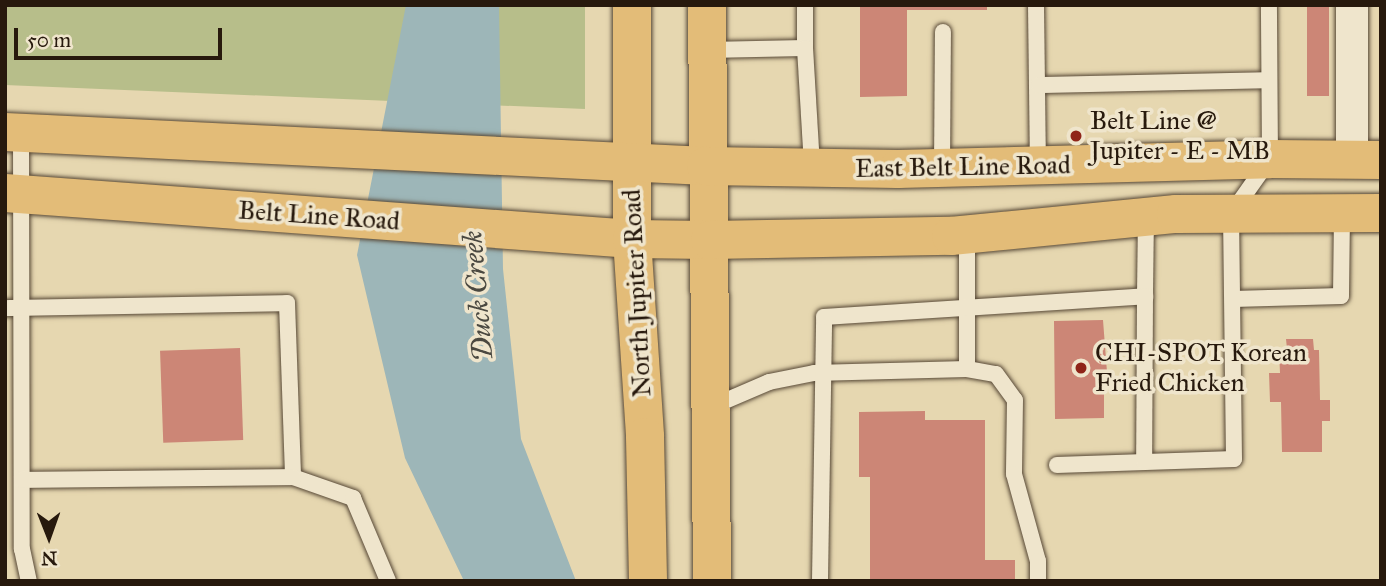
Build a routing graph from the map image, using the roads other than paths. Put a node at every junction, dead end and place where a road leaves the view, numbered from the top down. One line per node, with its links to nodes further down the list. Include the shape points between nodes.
1 (632, 5): 15 (main road, North Jupiter Road)
2 (707, 5): 9 (main road)
3 (804, 5): 8 (lane)
4 (1036, 5): 11 (lane)
5 (1269, 5): 10 (lane)
6 (1352, 5): 14 (street)
7 (943, 32): 19 (lane)
8 (805, 48): 9 (lane); 18 (lane)
9 (707, 50): 16 (main road)
10 (1269, 80): 11 (lane); 13 (lane)
11 (1039, 85): 17 (lane)
12 (13, 133): 15 (main road); 20 (lane)
13 (1270, 159): 14 (main road, East Belt Line Road); 17 (main road, East Belt Line Road); 23 (lane)
14 (1366, 160)
15 (630, 163): 16 (main road, East Belt Line Road); 26 (main road, North Jupiter Road)
16 (706, 166): 18 (main road, East Belt Line Road); 27 (main road)
17 (1038, 167): 19 (main road, East Belt Line Road)
18 (812, 168): 19 (main road, East Belt Line Road)
19 (942, 168)
20 (13, 193): 26 (main road, Belt Line Road); 31 (lane)
21 (1342, 213): 22 (main road); 23 (main road); 29 (lane, via 1341,296)
22 (1381, 213)
23 (1231, 214): 24 (main road); 29 (lane)
24 (1146, 218): 25 (main road); 28 (lane)
25 (967, 235): 27 (main road); 32 (lane)
26 (632, 239): 27 (main road); 42 (main road, North Jupiter Road)
27 (710, 240): 35 (main road)
28 (1145, 296): 32 (lane, via 1045,300); 36 (lane)
29 (1233, 299): 36 (lane, via 1234,459)
30 (5, 308): 31 (lane)
31 (24, 309): 38 (lane, via 286,303); 39 (lane)
32 (967, 310): 33 (lane); 34 (lane, via 824,317)
33 (967, 369): 34 (lane); 45 (lane, via 996,374 1015,400 1014,474 1038,561)
34 (824, 373): 35 (lane, via 769,382); 44 (lane)
35 (711, 407): 43 (main road)
36 (1144, 462): 37 (lane)
37 (1057, 464)
38 (293, 477): 39 (lane); 41 (lane, via 353,498)
39 (22, 480): 40 (lane, via 22,549)
40 (29, 581)
41 (388, 581)
42 (648, 581)
43 (712, 581)
44 (820, 581)
45 (1038, 581)

